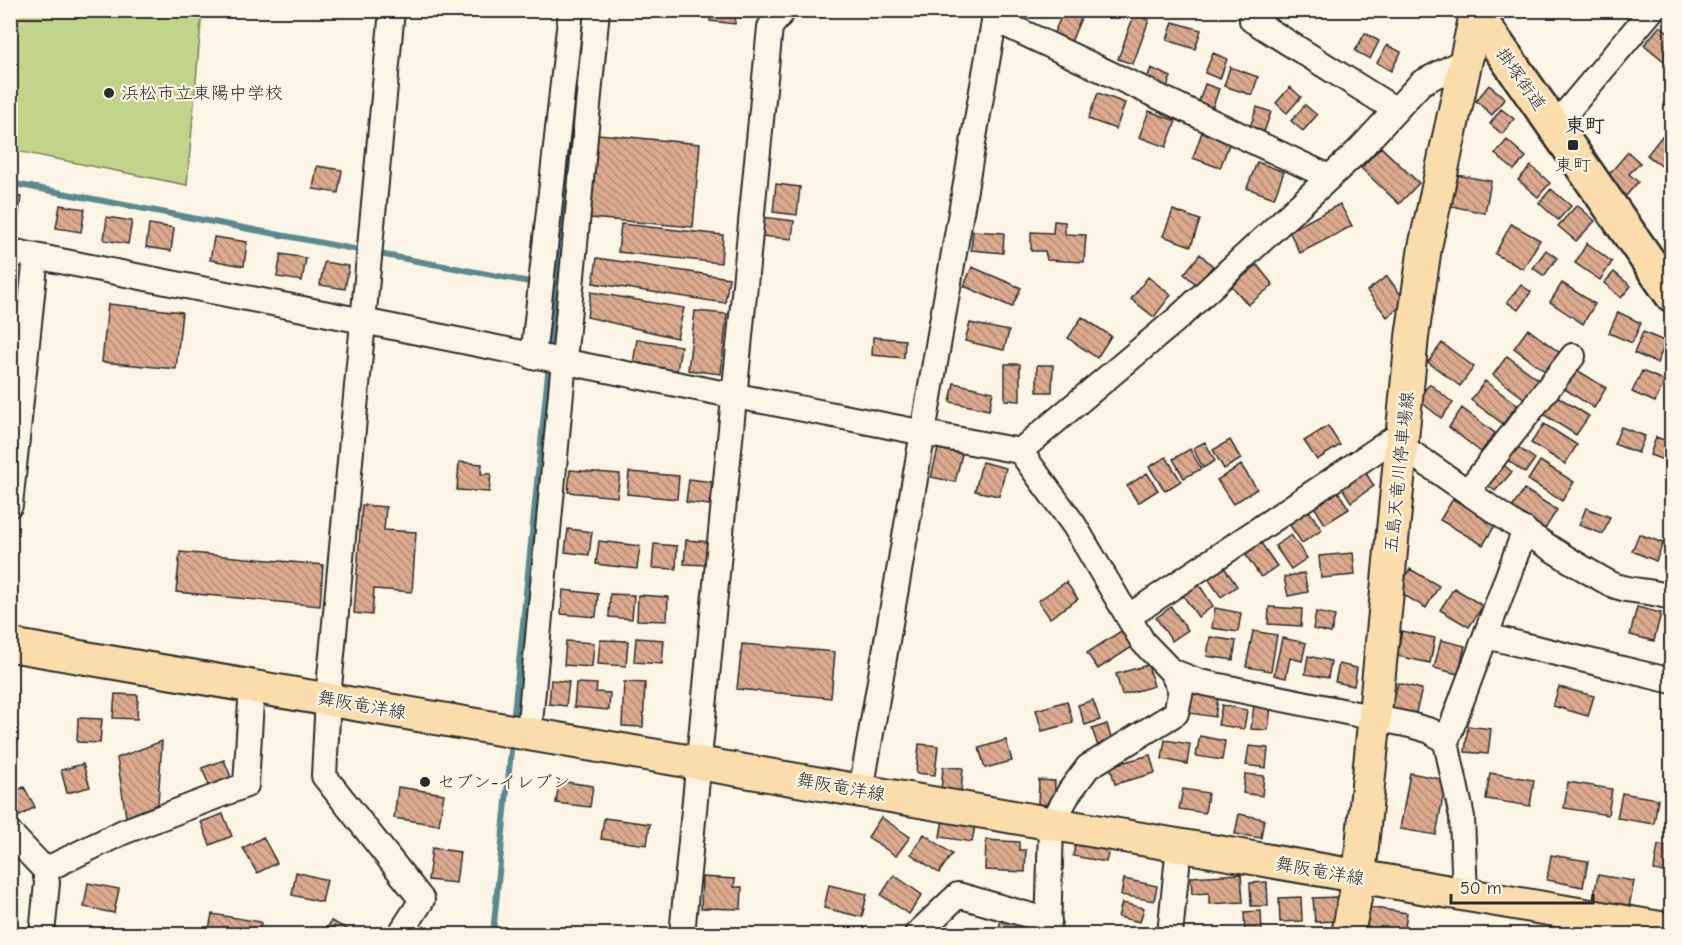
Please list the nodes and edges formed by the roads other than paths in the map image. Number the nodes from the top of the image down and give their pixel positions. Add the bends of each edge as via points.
1 (392, 10) edge
2 (571, 10) edge
3 (597, 10) edge
4 (784, 10) edge
5 (1652, 10) edge
6 (1475, 12) edge
7 (995, 15) edge
8 (1252, 20) dead end
9 (1464, 61) junction
10 (1396, 110) junction
11 (1554, 127) junction
12 (1329, 177) junction
13 (10, 251) edge
14 (36, 256) junction
15 (1667, 277) edge
16 (365, 320) junction
17 (1573, 356) dead end
18 (533, 357) junction
19 (565, 363) junction
20 (734, 395) junction
21 (923, 434) junction
22 (1402, 439) junction
23 (1020, 451) junction
24 (1468, 490) junction
25 (10, 505) edge
26 (1525, 530) junction
27 (1671, 598) edge
28 (1128, 617) junction
29 (1486, 636) junction
30 (10, 645) edge
31 (1171, 671) junction
32 (1671, 681) edge
33 (252, 686) junction
34 (328, 698) junction
35 (1374, 718) junction
36 (531, 734) junction
37 (1446, 742) junction
38 (700, 762) junction
39 (861, 791) junction
40 (1051, 825) junction
41 (10, 834) edge
42 (1179, 846) junction
43 (45, 870) junction
44 (1359, 877) junction
45 (1465, 895) junction
46 (1048, 928) edge
47 (1671, 930) edge
48 (42, 934) edge
49 (400, 934) edge
50 (682, 934) edge
51 (917, 934) edge
52 (1170, 934) edge
53 (1348, 934) edge

1 - 16 street
2 - 18 street
3 - 19 street
4 - 20 street via 770,27
5 - 11 street
6 - 9 main road, 五島天竜川停車場線
6 - 11 highway, 掛塚街道
7 - 12 street
7 - 21 street
8 - 10 street
9 - 10 street via 1421,83
9 - 22 main road, 五島天竜川停車場線 via 1425,248
10 - 12 street
11 - 15 highway, 掛塚街道
12 - 23 street via 1177,319
13 - 14 street
14 - 16 street
14 - 25 street
16 - 18 street
16 - 34 street
17 - 24 street
18 - 19 street
19 - 20 street
19 - 36 street
20 - 21 street
20 - 38 street
21 - 23 street
21 - 39 street
22 - 24 street
22 - 28 street
22 - 35 main road, 五島天竜川停車場線
23 - 28 street via 1074,525
24 - 26 street
26 - 27 street via 1612,585 1658,592
26 - 29 street
28 - 31 street via 1143,642
29 - 32 street
29 - 37 street
30 - 33 main road, 舞阪竜洋線
31 - 35 street via 1200,682
31 - 40 street via 1181,690 1176,713 1088,767
33 - 34 main road, 舞阪竜洋線
33 - 43 street via 246,785 123,831
34 - 36 main road, 舞阪竜洋線
34 - 49 street via 324,776 422,900
35 - 37 street via 1431,731
35 - 44 main road, 五島天竜川停車場線
36 - 38 main road, 舞阪竜洋線
37 - 45 street via 1462,817
38 - 39 main road, 舞阪竜洋線
38 - 50 street
39 - 40 main road, 舞阪竜洋線
40 - 42 main road, 舞阪竜洋線
40 - 46 street
41 - 43 street
42 - 44 main road, 舞阪竜洋線
42 - 52 street
43 - 48 street
44 - 45 main road, 舞阪竜洋線
44 - 53 main road, 五島天竜川停車場線
45 - 47 main road, 舞阪竜洋線
46 - 51 street via 958,895

